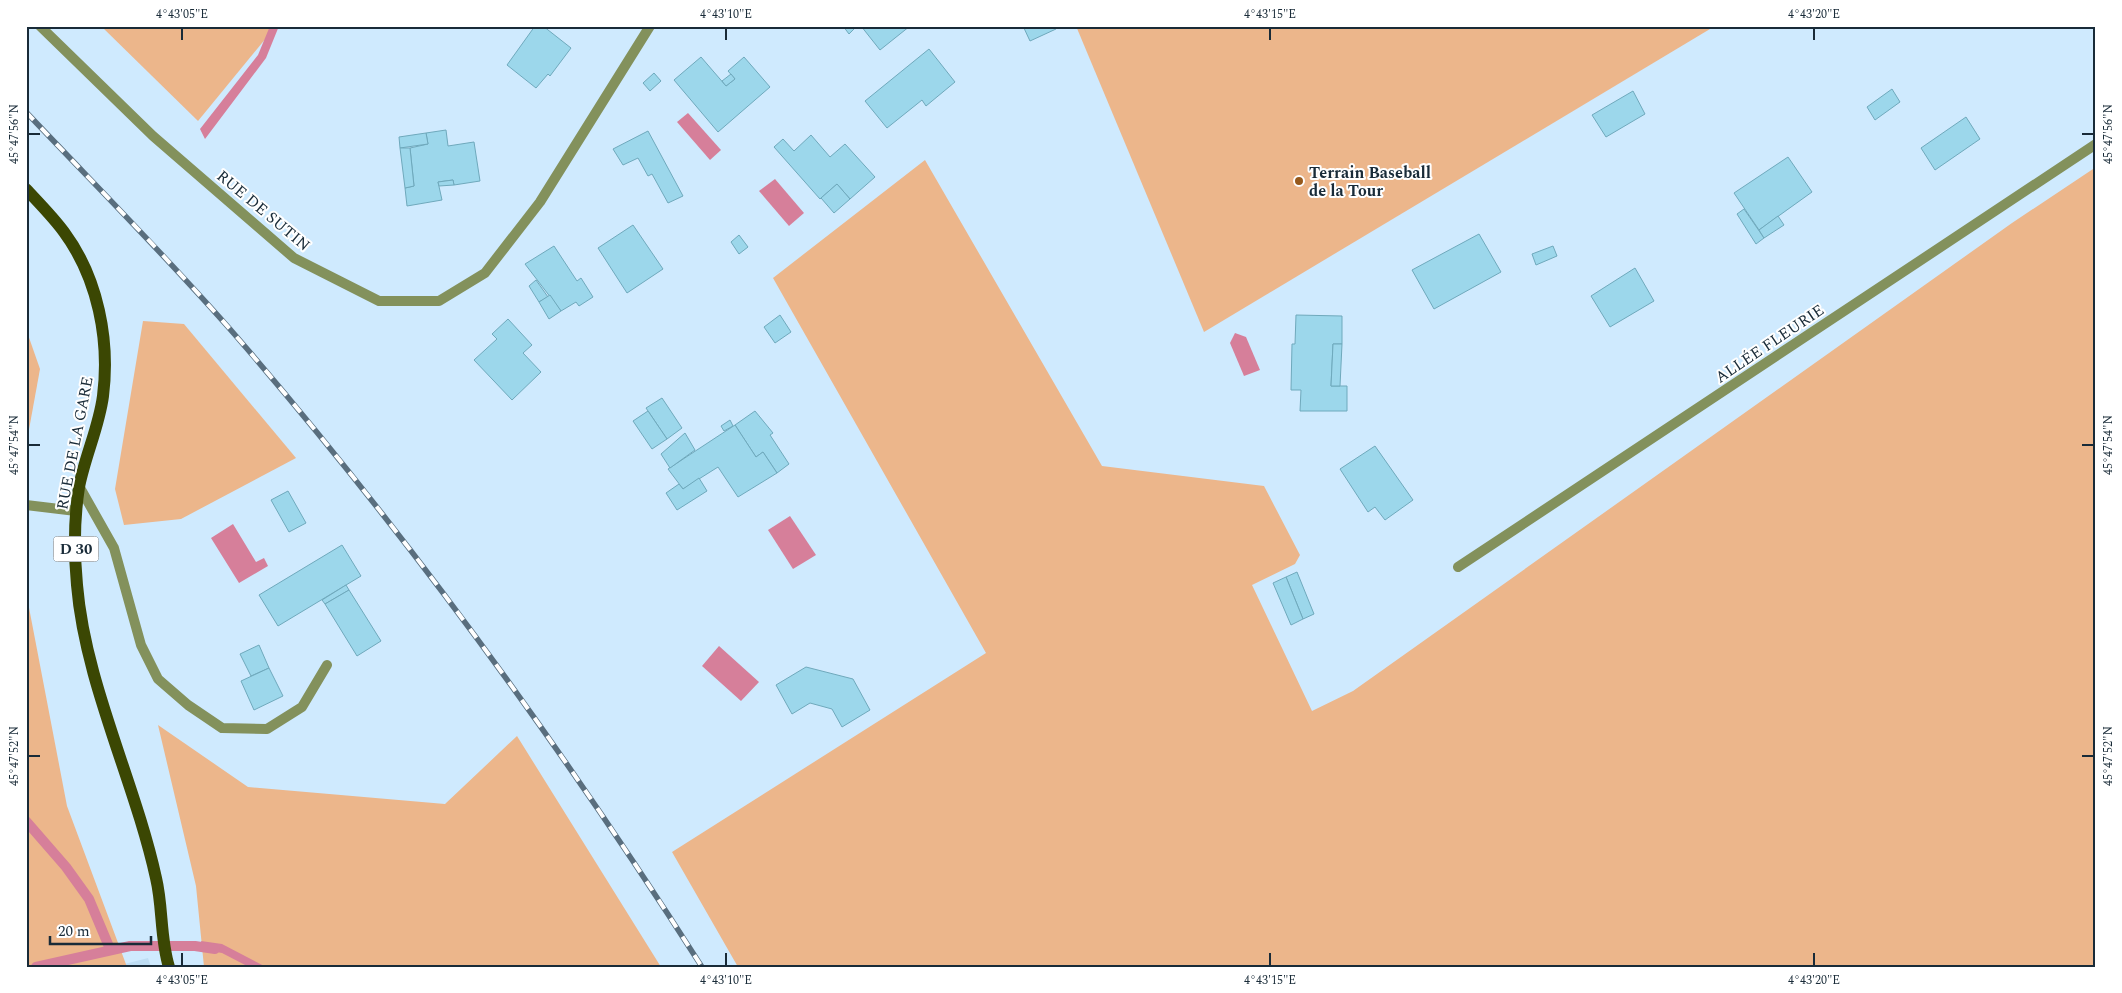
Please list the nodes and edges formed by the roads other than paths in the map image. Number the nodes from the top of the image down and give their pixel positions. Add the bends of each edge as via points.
1 (40, 26) edge
2 (650, 26) edge
3 (2096, 144) edge
4 (26, 189) edge
5 (80, 486) junction
6 (26, 505) edge
7 (76, 511) junction
8 (1458, 567) dead end
9 (328, 666) dead end
10 (168, 966) edge

1 - 2 street, RUE DE SUTIN via 153,136 294,258 379,301 439,301 485,273 540,202
3 - 8 street, ALLÉE FLEURIE
4 - 5 main road, RUE DE LA GARE / D 30 via 64,232 79,256 99,314 104,344 102,398
5 - 7 main road, RUE DE LA GARE / D 30
5 - 9 street via 114,548 141,645 158,679 188,705 222,728 267,729 302,707
6 - 7 street
7 - 10 main road, RUE DE LA GARE / D 30 via 77,586 84,636 157,878

